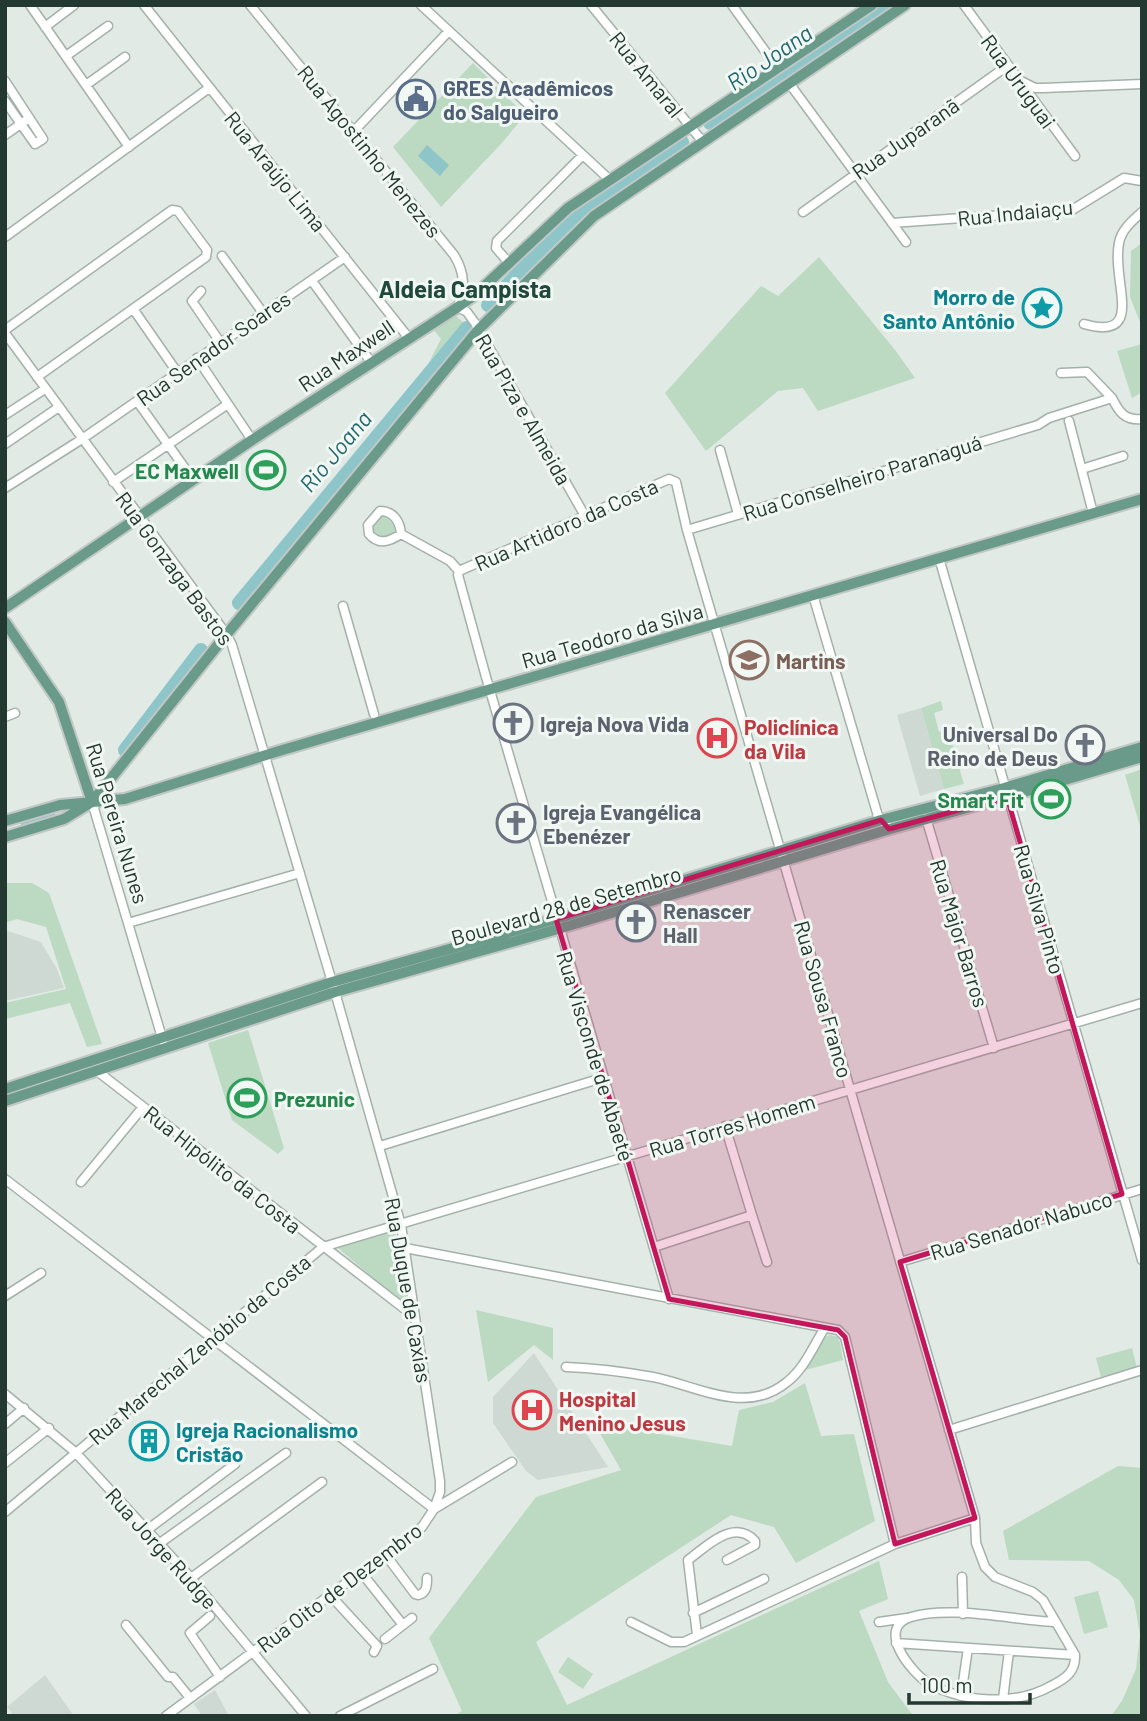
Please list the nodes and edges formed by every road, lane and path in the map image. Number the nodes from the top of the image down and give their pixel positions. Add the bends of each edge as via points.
1 (30, 5) edge
2 (74, 5) edge
3 (144, 5) edge
4 (250, 5) edge
5 (421, 5) edge
6 (591, 5) edge
7 (732, 5) edge
8 (872, 5) edge
9 (905, 5) edge
10 (964, 5) edge
11 (108, 26) dead end
12 (45, 27) junction
13 (448, 32) junction
14 (66, 56) junction
15 (125, 57) dead end
16 (1007, 66) junction
17 (778, 69) junction
18 (1015, 77) junction
19 (5, 81) edge
20 (789, 83) junction
21 (1142, 84) edge
22 (86, 85) junction
23 (209, 88) junction
24 (5, 101) edge
25 (30, 117) junction
26 (21, 123) junction
27 (690, 127) junction
28 (354, 131) junction
29 (5, 135) edge
30 (703, 142) junction
31 (129, 147) junction
32 (583, 155) junction
33 (1075, 156) dead end
34 (855, 173) junction
35 (610, 180) junction
36 (1142, 181) edge
37 (803, 212) dead end
38 (1142, 212) edge
39 (892, 223) junction
40 (5, 237) edge
41 (906, 242) dead end
42 (222, 256) dead end
43 (345, 257) junction
44 (509, 263) junction
45 (312, 281) junction
46 (201, 291) dead end
47 (458, 307) junction
48 (136, 313) dead end
49 (263, 313) junction
50 (1084, 324) dead end
51 (479, 329) junction
52 (5, 331) edge
53 (408, 337) junction
54 (220, 342) junction
55 (197, 358) junction
56 (371, 362) junction
57 (177, 372) junction
58 (1061, 373) dead end
59 (37, 377) junction
60 (45, 388) junction
61 (1112, 398) junction
62 (137, 401) junction
63 (228, 404) junction
64 (59, 407) junction
65 (5, 415) edge
66 (1142, 419) edge
67 (1069, 421) dead end
68 (82, 439) junction
69 (252, 440) junction
70 (5, 444) edge
71 (168, 445) junction
72 (720, 450) dead end
73 (1123, 456) dead end
74 (1082, 469) junction
75 (674, 479) joint
76 (194, 481) junction
77 (113, 482) junction
78 (5, 488) edge
79 (1142, 499) edge
80 (1093, 513) junction
81 (738, 514) junction
82 (585, 516) junction
83 (140, 518) junction
84 (687, 530) junction
85 (401, 534) junction
86 (939, 558) junction
87 (459, 571) junction
88 (813, 595) junction
89 (343, 606) dead end
90 (5, 608) edge
91 (5, 622) edge
92 (716, 625) junction
93 (227, 635) junction
94 (490, 690) junction
95 (15, 713) dead end
96 (374, 714) dead end
97 (5, 717) edge
98 (1142, 747) edge
99 (266, 755) junction
100 (1142, 757) edge
101 (1006, 793) junction
102 (92, 802) junction
103 (926, 818) junction
104 (881, 820) junction
105 (5, 821) edge
106 (890, 828) junction
107 (5, 837) edge
108 (782, 855) junction
109 (300, 873) junction
110 (128, 923) junction
111 (557, 924) junction
112 (334, 987) junction
113 (1142, 1003) edge
114 (1073, 1023) junction
115 (162, 1037) junction
116 (994, 1048) junction
117 (166, 1049) junction
118 (97, 1071) junction
119 (602, 1078) junction
120 (5, 1089) edge
121 (850, 1090) junction
122 (5, 1101) edge
123 (143, 1107) junction
124 (725, 1126) junction
125 (380, 1146) junction
126 (626, 1157) junction
127 (5, 1179) edge
128 (81, 1182) dead end
129 (1142, 1189) edge
130 (1122, 1194) junction
131 (752, 1215) junction
132 (401, 1225) junction
133 (323, 1247) junction
134 (654, 1247) junction
135 (405, 1248) junction
136 (1142, 1260) edge
137 (767, 1262) dead end
138 (900, 1262) junction
139 (41, 1273) dead end
140 (5, 1296) edge
141 (669, 1299) junction
142 (415, 1317) junction
143 (824, 1329) junction
144 (214, 1340) junction
145 (566, 1367) dead end
146 (1142, 1370) edge
147 (6, 1394) edge
148 (24, 1408) junction
149 (5, 1424) edge
150 (49, 1428) junction
151 (949, 1430) junction
152 (75, 1452) junction
153 (286, 1453) dead end
154 (512, 1462) dead end
155 (5, 1463) edge
156 (235, 1464) dead end
157 (321, 1482) dead end
158 (434, 1509) junction
159 (5, 1512) edge
160 (975, 1518) junction
161 (147, 1530) junction
162 (160, 1543) junction
163 (895, 1544) junction
164 (385, 1554) junction
165 (727, 1560) dead end
166 (361, 1572) junction
167 (962, 1577) dead end
168 (191, 1578) junction
169 (427, 1578) dead end
170 (764, 1579) dead end
171 (330, 1595) junction
172 (693, 1613) junction
173 (963, 1614) junction
174 (210, 1616) dead end
175 (412, 1618) dead end
176 (907, 1618) junction
177 (631, 1622) dead end
178 (879, 1622) dead end
179 (1054, 1622) junction
180 (126, 1625) dead end
181 (403, 1625) junction
182 (697, 1636) junction
183 (385, 1639) dead end
184 (896, 1643) junction
185 (968, 1648) junction
186 (254, 1651) junction
187 (1009, 1651) junction
188 (374, 1652) dead end
189 (1074, 1655) junction
190 (433, 1669) dead end
191 (220, 1677) junction
192 (961, 1696) junction
193 (190, 1698) junction
194 (1003, 1699) junction
195 (166, 1716) edge
196 (306, 1716) edge
197 (340, 1716) edge

1 - 12 street
2 - 12 street
3 - 23 street, Rua Araújo Lima
4 - 28 street, Rua Agostinho Menezes
5 - 13 street
6 - 27 street, Rua Amaral
7 - 17 street
8 - 17 main road, Rua Maxwell
9 - 20 main road
10 - 16 street, Rua Uruguai
11 - 14 street
12 - 14 street
13 - 28 street
13 - 32 street
14 - 22 street
15 - 22 street
16 - 18 street, Rua Uruguai
16 - 34 street, Rua Juparanã
17 - 27 main road, Rua Maxwell
18 - 21 street via 1035,88
18 - 33 street, Rua Uruguai
19 - 25 street
20 - 30 main road
20 - 34 street
22 - 31 street
23 - 31 street
23 - 43 street, Rua Araújo Lima
24 - 26 street
25 - 26 street
25 - 26 street via 43,139 35,144
26 - 29 street
27 - 30 street, Rua Amaral
27 - 35 main road, Rua Maxwell
28 - 47 street, Rua Agostinho Menezes via 460,264 464,281
30 - 51 main road via 594,216
31 - 40 street
32 - 35 street
32 - 44 street via 497,241 496,248
34 - 37 street, Rua Juparanã
34 - 39 street
35 - 44 main road, Rua Maxwell via 568,208
36 - 39 street, Rua Indaiaçu via 1124,178 1072,210
38 - 50 street via 1119,240 1124,322 1111,329
39 - 41 street
42 - 49 street
43 - 45 street, Rua Senador Soares
43 - 53 street, Rua Araújo Lima
44 - 47 main road, Rua Maxwell
45 - 49 street, Rua Senador Soares
45 - 56 street
46 - 54 street via 191,301
47 - 51 street, Rua Piza e Almeida
47 - 53 main road, Rua Maxwell
48 - 57 street
49 - 54 street, Rua Senador Soares
51 - 82 street, Rua Piza e Almeida
51 - 93 main road
52 - 59 street, Rua Gonzaga Bastos
52 - 59 street via 172,210 178,211 207,250 206,257
53 - 56 main road, Rua Maxwell
54 - 55 street, Rua Senador Soares
55 - 57 street, Rua Senador Soares
55 - 63 street
56 - 69 main road, Rua Maxwell
57 - 62 street, Rua Senador Soares
58 - 61 street via 1087,372
59 - 60 street, Rua Gonzaga Bastos
60 - 64 street, Rua Gonzaga Bastos
60 - 65 street
61 - 66 street via 1123,415
61 - 81 street, Rua Conselheiro Paranaguá via 1038,425
62 - 68 street, Rua Senador Soares
62 - 71 street
63 - 69 street
63 - 71 street
64 - 68 street, Rua Gonzaga Bastos
64 - 70 street
67 - 74 street
68 - 77 street, Rua Gonzaga Bastos
68 - 78 street, Rua Senador Soares
69 - 76 main road, Rua Maxwell
71 - 76 street
71 - 77 street
72 - 81 street
73 - 74 street
74 - 80 street
75 - 82 street, Rua Artidoro da Costa
75 - 84 street, Rua Sousa Franco
76 - 83 main road, Rua Maxwell
77 - 83 street, Rua Gonzaga Bastos
79 - 80 main road, Rua Teodoro da Silva
80 - 86 main road, Rua Teodoro da Silva
81 - 84 street, Rua Conselheiro Paranaguá
82 - 87 street, Rua Artidoro da Costa
83 - 90 main road, Rua Maxwell
83 - 93 street, Rua Gonzaga Bastos
84 - 92 street, Rua Sousa Franco
85 - 85 street via 398,522 388,512 380,512 368,525 369,534 377,541
85 - 87 street via 450,561
86 - 88 main road, Rua Teodoro da Silva
86 - 101 street, Rua Silva Pinto
87 - 94 street, Rua Visconde de Abaeté
88 - 92 main road, Rua Teodoro da Silva
88 - 104 street
89 - 96 street
91 - 102 main road, Rua Pereira Nunes via 59,702
92 - 94 main road, Rua Teodoro da Silva
92 - 108 street, Rua Sousa Franco
93 - 99 street, Rua Gonzaga Bastos
93 - 102 main road
94 - 99 main road, Rua Teodoro da Silva
94 - 111 street, Rua Visconde de Abaeté
95 - 97 street
98 - 101 main road, Boulevard 28 de Setembro
99 - 102 main road, Rua Teodoro da Silva via 125,799
99 - 109 street, Rua Gonzaga Bastos
100 - 101 main road, Boulevard 28 de Setembro
101 - 103 main road, Boulevard 28 de Setembro
101 - 104 main road, Boulevard 28 de Setembro
101 - 114 street, Rua Silva Pinto
102 - 105 main road, Rua Teodoro da Silva via 60,805
102 - 107 main road via 64,819
102 - 110 street, Rua Pereira Nunes
103 - 106 main road, Boulevard 28 de Setembro
103 - 116 street, Rua Major Barros
104 - 106 street
104 - 108 main road, Boulevard 28 de Setembro
106 - 108 main road, Boulevard 28 de Setembro
108 - 111 main road, Boulevard 28 de Setembro
108 - 121 street, Rua Sousa Franco
109 - 110 street
109 - 112 street, Rua Gonzaga Bastos
110 - 115 street, Rua Pereira Nunes
111 - 112 main road, Boulevard 28 de Setembro
111 - 119 street, Rua Visconde de Abaeté
112 - 115 main road, Boulevard 28 de Setembro
112 - 117 main road, Boulevard 28 de Setembro
112 - 125 street, Rua Duque de Caxias
113 - 114 street, Rua Torres Homem
114 - 116 street, Rua Torres Homem
114 - 130 street, Rua Silva Pinto
115 - 117 street, Rua Pereira Nunes
115 - 120 main road, Boulevard 28 de Setembro
116 - 121 street, Rua Torres Homem
117 - 118 main road, Boulevard 28 de Setembro
118 - 122 main road, Boulevard 28 de Setembro
118 - 123 street, Rua Hipólito da Costa
119 - 125 street
119 - 126 street, Rua Visconde de Abaeté
121 - 124 street, Rua Torres Homem
121 - 138 street, Rua Sousa Franco
123 - 128 street
123 - 133 street, Rua Hipólito da Costa
124 - 126 street, Rua Torres Homem
124 - 131 street
125 - 132 street, Rua Duque de Caxias
126 - 132 street, Rua Torres Homem
126 - 134 street, Rua Visconde de Abaeté
127 - 144 street
129 - 130 street, Rua Senador Nabuco
130 - 136 street, Rua Silva Pinto
130 - 138 street, Rua Senador Nabuco
131 - 134 street
131 - 137 street
132 - 133 street, Rua Torres Homem
132 - 135 street, Rua Duque de Caxias
133 - 142 street, Rua Hipólito da Costa
133 - 144 street, Rua Marechal Zenóbio da Costa
134 - 141 street, Rua Visconde de Abaeté
135 - 141 street
135 - 142 street, Rua Duque de Caxias
138 - 151 street, Rua Sousa Franco
139 - 140 street
141 - 143 street
142 - 158 street, Rua Duque de Caxias via 440,1481
143 - 145 street via 798,1372 785,1384 749,1398 734,1399 654,1377
143 - 163 street via 838,1330 845,1337
144 - 152 street, Rua Marechal Zenóbio da Costa
144 - 158 street
146 - 151 street
147 - 148 street, Rua Jorge Rudge
148 - 149 street
148 - 150 street, Rua Jorge Rudge
150 - 152 street, Rua Jorge Rudge
150 - 155 street
151 - 160 street, Rua Sousa Franco
152 - 159 street, Rua Marechal Zenóbio da Costa
152 - 161 street, Rua Jorge Rudge
153 - 162 street
154 - 158 street, Rua Oito de Dezembro
156 - 161 street
157 - 168 street
158 - 164 street, Rua Oito de Dezembro via 422,1527
160 - 163 street
160 - 179 street, Rua Sousa Franco via 976,1543 985,1567 995,1577 1034,1592
161 - 162 street, Rua Jorge Rudge
162 - 168 street, Rua Jorge Rudge
163 - 182 street
164 - 166 street, Rua Oito de Dezembro
164 - 169 street via 415,1594 424,1592
165 - 172 street via 755,1545 752,1538 742,1531 729,1534 688,1560
166 - 171 street, Rua Oito de Dezembro
166 - 181 street
167 - 173 street
168 - 186 street, Rua Jorge Rudge
170 - 172 street
171 - 186 street, Rua Oito de Dezembro
171 - 188 street via 377,1646
172 - 182 street
173 - 176 street
173 - 179 street
174 - 191 street via 190,1633
175 - 181 street
176 - 178 street
176 - 184 street via 898,1627
177 - 182 street via 671,1642
179 - 189 street
180 - 193 street
181 - 183 street
184 - 185 street
184 - 192 street via 915,1673
185 - 187 street
185 - 192 street
186 - 191 street, Rua Oito de Dezembro
186 - 196 street, Rua Jorge Rudge
187 - 189 street
187 - 194 street
189 - 194 street via 1072,1672 1055,1684 1038,1694
190 - 197 street
191 - 193 street, Rua Oito de Dezembro
192 - 194 street
193 - 195 street, Rua Oito de Dezembro

